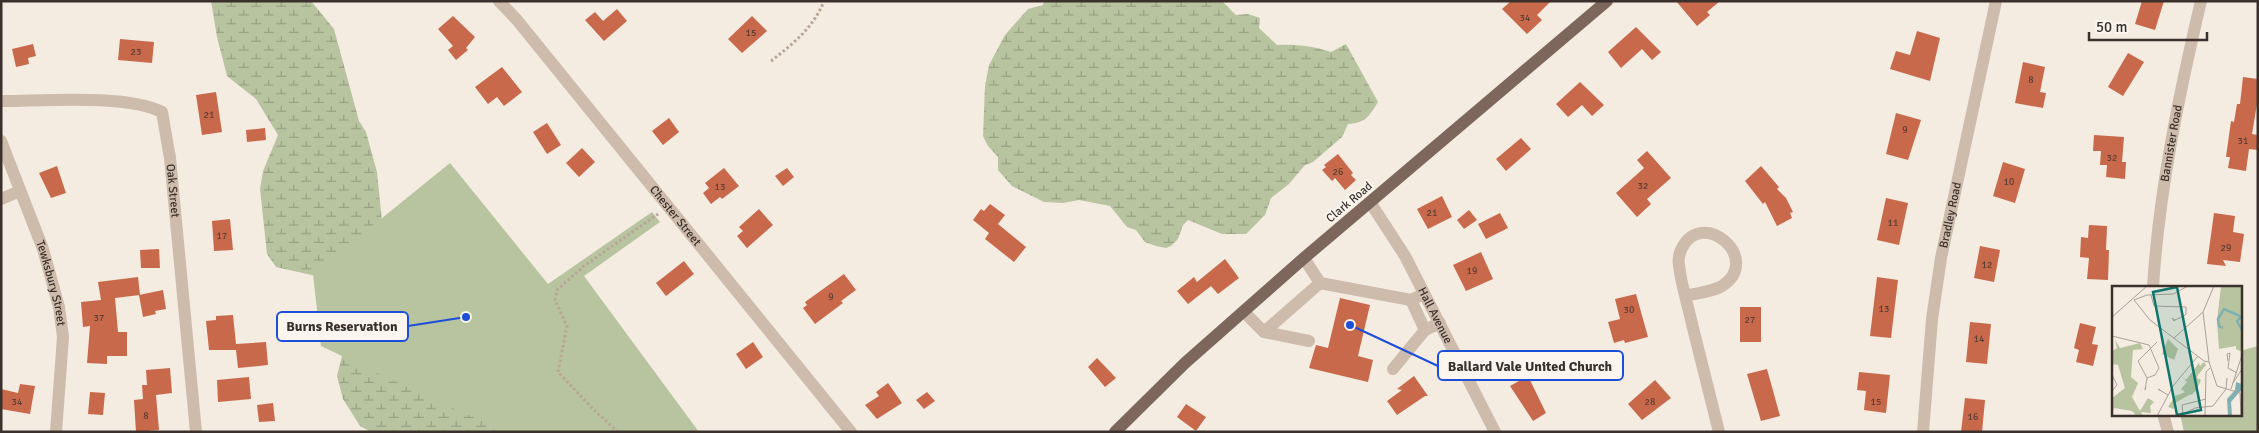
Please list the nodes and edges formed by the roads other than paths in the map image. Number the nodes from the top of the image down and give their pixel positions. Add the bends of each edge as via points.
1 (499, 1) edge
2 (1607, 1) edge
3 (1996, 1) edge
4 (2201, 1) edge
5 (1, 101) edge
6 (1, 141) edge
7 (20, 191) junction
8 (1, 199) edge
9 (1370, 202) junction
10 (1304, 258) junction
11 (1320, 283) junction
12 (2153, 286) edge
13 (1424, 294) junction
14 (1685, 296) junction
15 (1411, 300) junction
16 (1244, 312) junction
17 (1440, 323) junction
18 (1425, 330) junction
19 (1264, 332) junction
20 (1309, 341) dead end
21 (1393, 369) dead end
22 (2164, 416) edge
23 (1716, 430) edge
24 (56, 432) edge
25 (196, 432) edge
26 (851, 432) edge
27 (1115, 432) edge
28 (1495, 432) edge
29 (1923, 432) edge
30 (2168, 432) edge

1 - 26 street, Chester Street
2 - 9 main road, Clark Road
3 - 29 street, Bradley Road via 1941,258 1932,319
4 - 12 street, Bannister Road via 2180,88 2158,219
5 - 25 street, Oak Street via 123,101 162,112 170,158
6 - 7 street, Tewksbury Street
7 - 8 street
7 - 24 street, Tewksbury Street via 43,249 59,307 63,336
9 - 10 main road, Clark Road
9 - 13 street, Hall Avenue
10 - 11 street
10 - 16 main road, Clark Road
11 - 15 street
11 - 19 street
13 - 15 street
13 - 17 street, Hall Avenue
14 - 14 street via 1678,263 1684,245 1699,234 1712,234 1724,239 1735,254 1731,278 1717,289
14 - 23 street
15 - 18 street
16 - 19 street
16 - 27 main road, Clark Road
17 - 18 street
17 - 28 street, Hall Avenue
18 - 21 street
19 - 20 street
22 - 30 street

